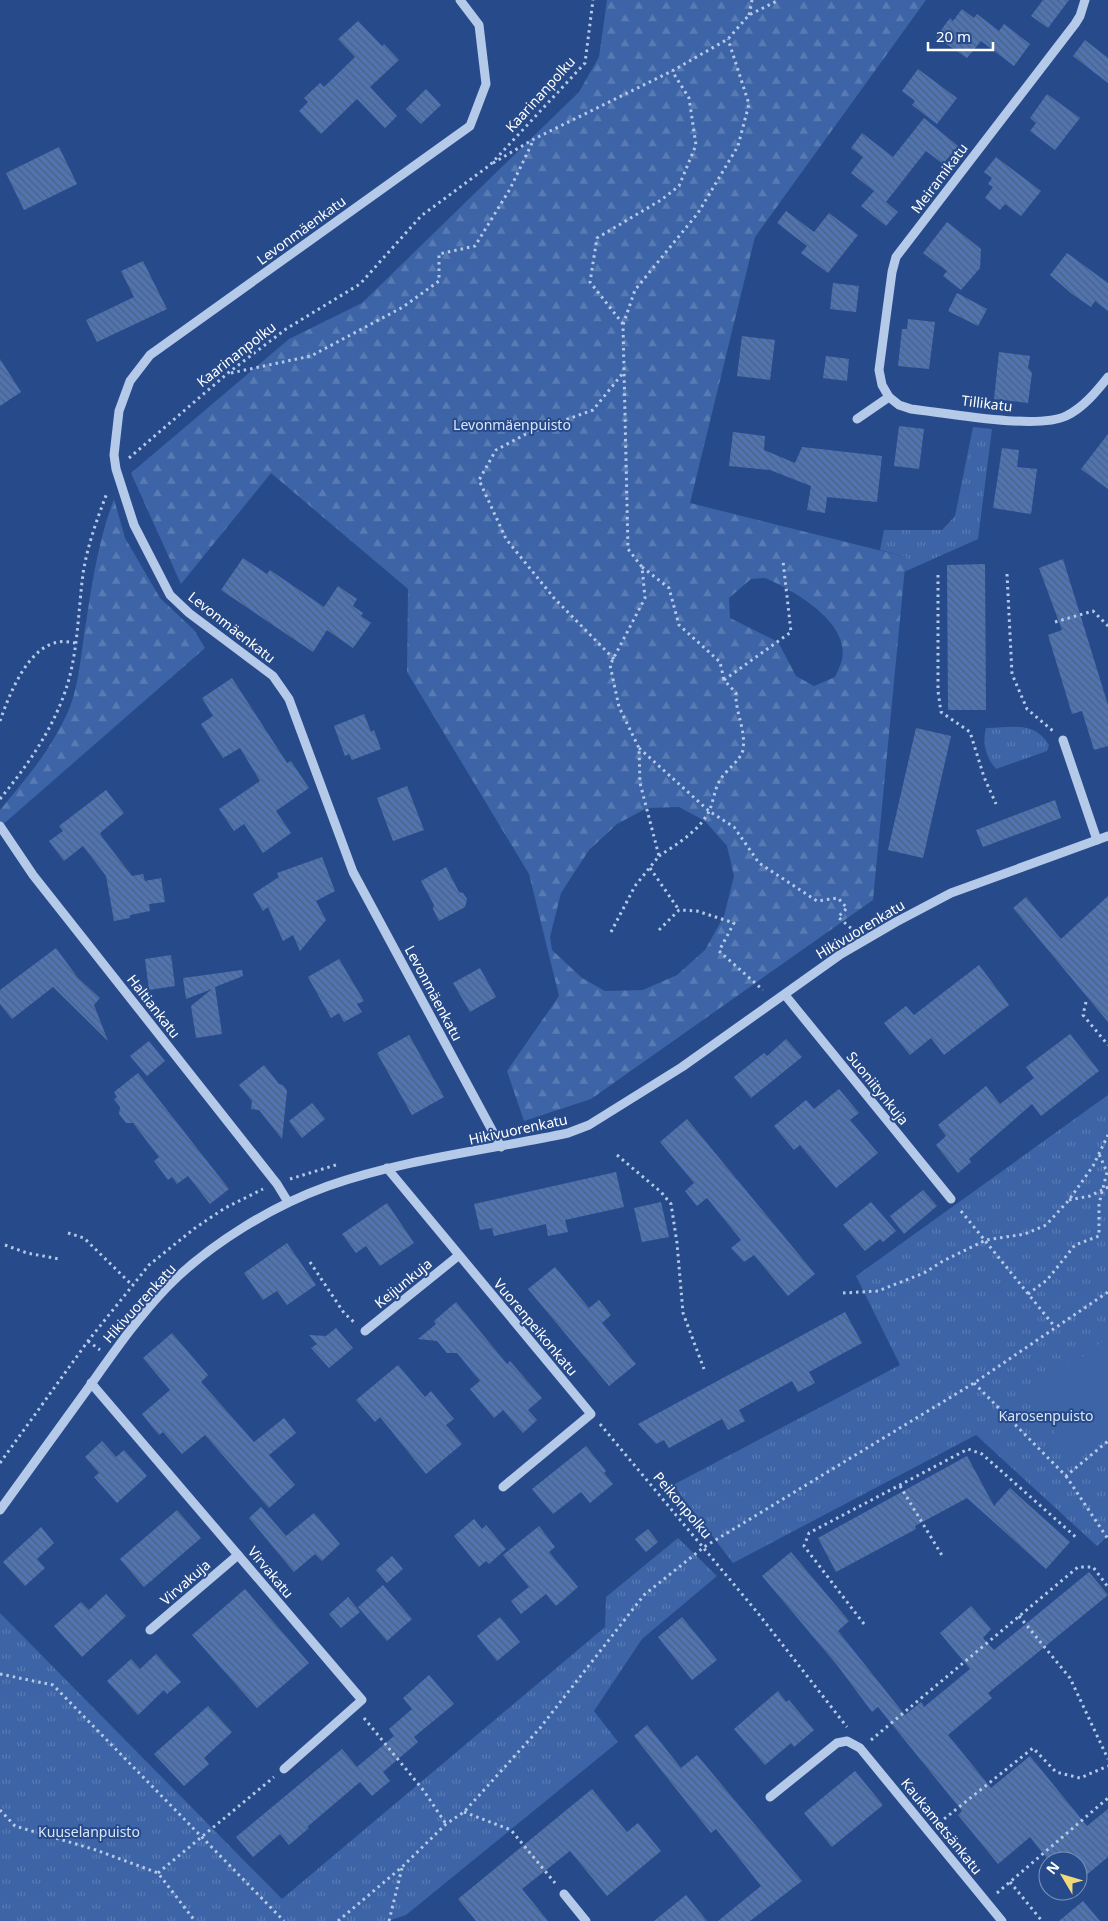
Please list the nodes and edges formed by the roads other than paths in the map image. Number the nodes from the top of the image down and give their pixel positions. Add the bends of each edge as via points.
1 (460, 0) edge
2 (1085, 0) edge
3 (1108, 376) edge
4 (889, 397) junction
5 (857, 419) dead end
6 (1063, 740) road end
7 (0, 826) edge
8 (1108, 836) edge
9 (1097, 840) junction
10 (784, 995) junction
11 (501, 1147) junction
12 (387, 1168) junction
13 (951, 1198) road end
14 (288, 1202) junction
15 (458, 1256) junction
16 (365, 1331) road end
17 (91, 1383) junction
18 (503, 1487) dead end
19 (0, 1510) edge
20 (238, 1555) junction
21 (150, 1630) dead end
22 (284, 1769) road end
23 (770, 1797) dead end
24 (564, 1894) road end
25 (586, 1921) edge
26 (1002, 1921) edge

1 - 11 street, Levonmäenkatu via 478,25 486,84 470,126 150,356 130,380 119,411 114,455 134,526 170,596 273,676 290,699 353,872
2 - 4 street, Meiramikatu via 1075,24 896,257 879,370
3 - 4 street, Tillikatu via 1081,406 1067,416 1053,420 1018,421 911,409
4 - 5 street
6 - 9 street
7 - 14 street, Haltiankatu via 33,875
8 - 9 street, Hikivuorenkatu
9 - 10 street, Hikivuorenkatu via 951,893 841,954
10 - 11 street, Hikivuorenkatu via 682,1067 590,1125
10 - 13 street, Suoniitynkuja
11 - 12 street, Hikivuorenkatu
12 - 14 street, Hikivuorenkatu
12 - 15 street, Vuorenpeikonkatu
14 - 17 street, Hikivuorenkatu via 231,1236 169,1286 123,1337
15 - 16 street, Keijunkuja
15 - 18 street, Vuorenpeikonkatu via 591,1414
17 - 19 street, Hikivuorenkatu
17 - 20 street, Virvakatu
20 - 21 street, Virvakuja
20 - 22 street, Virvakatu via 362,1700
23 - 26 street, Kaukametsänkatu via 837,1743 847,1741 860,1748
24 - 25 street

